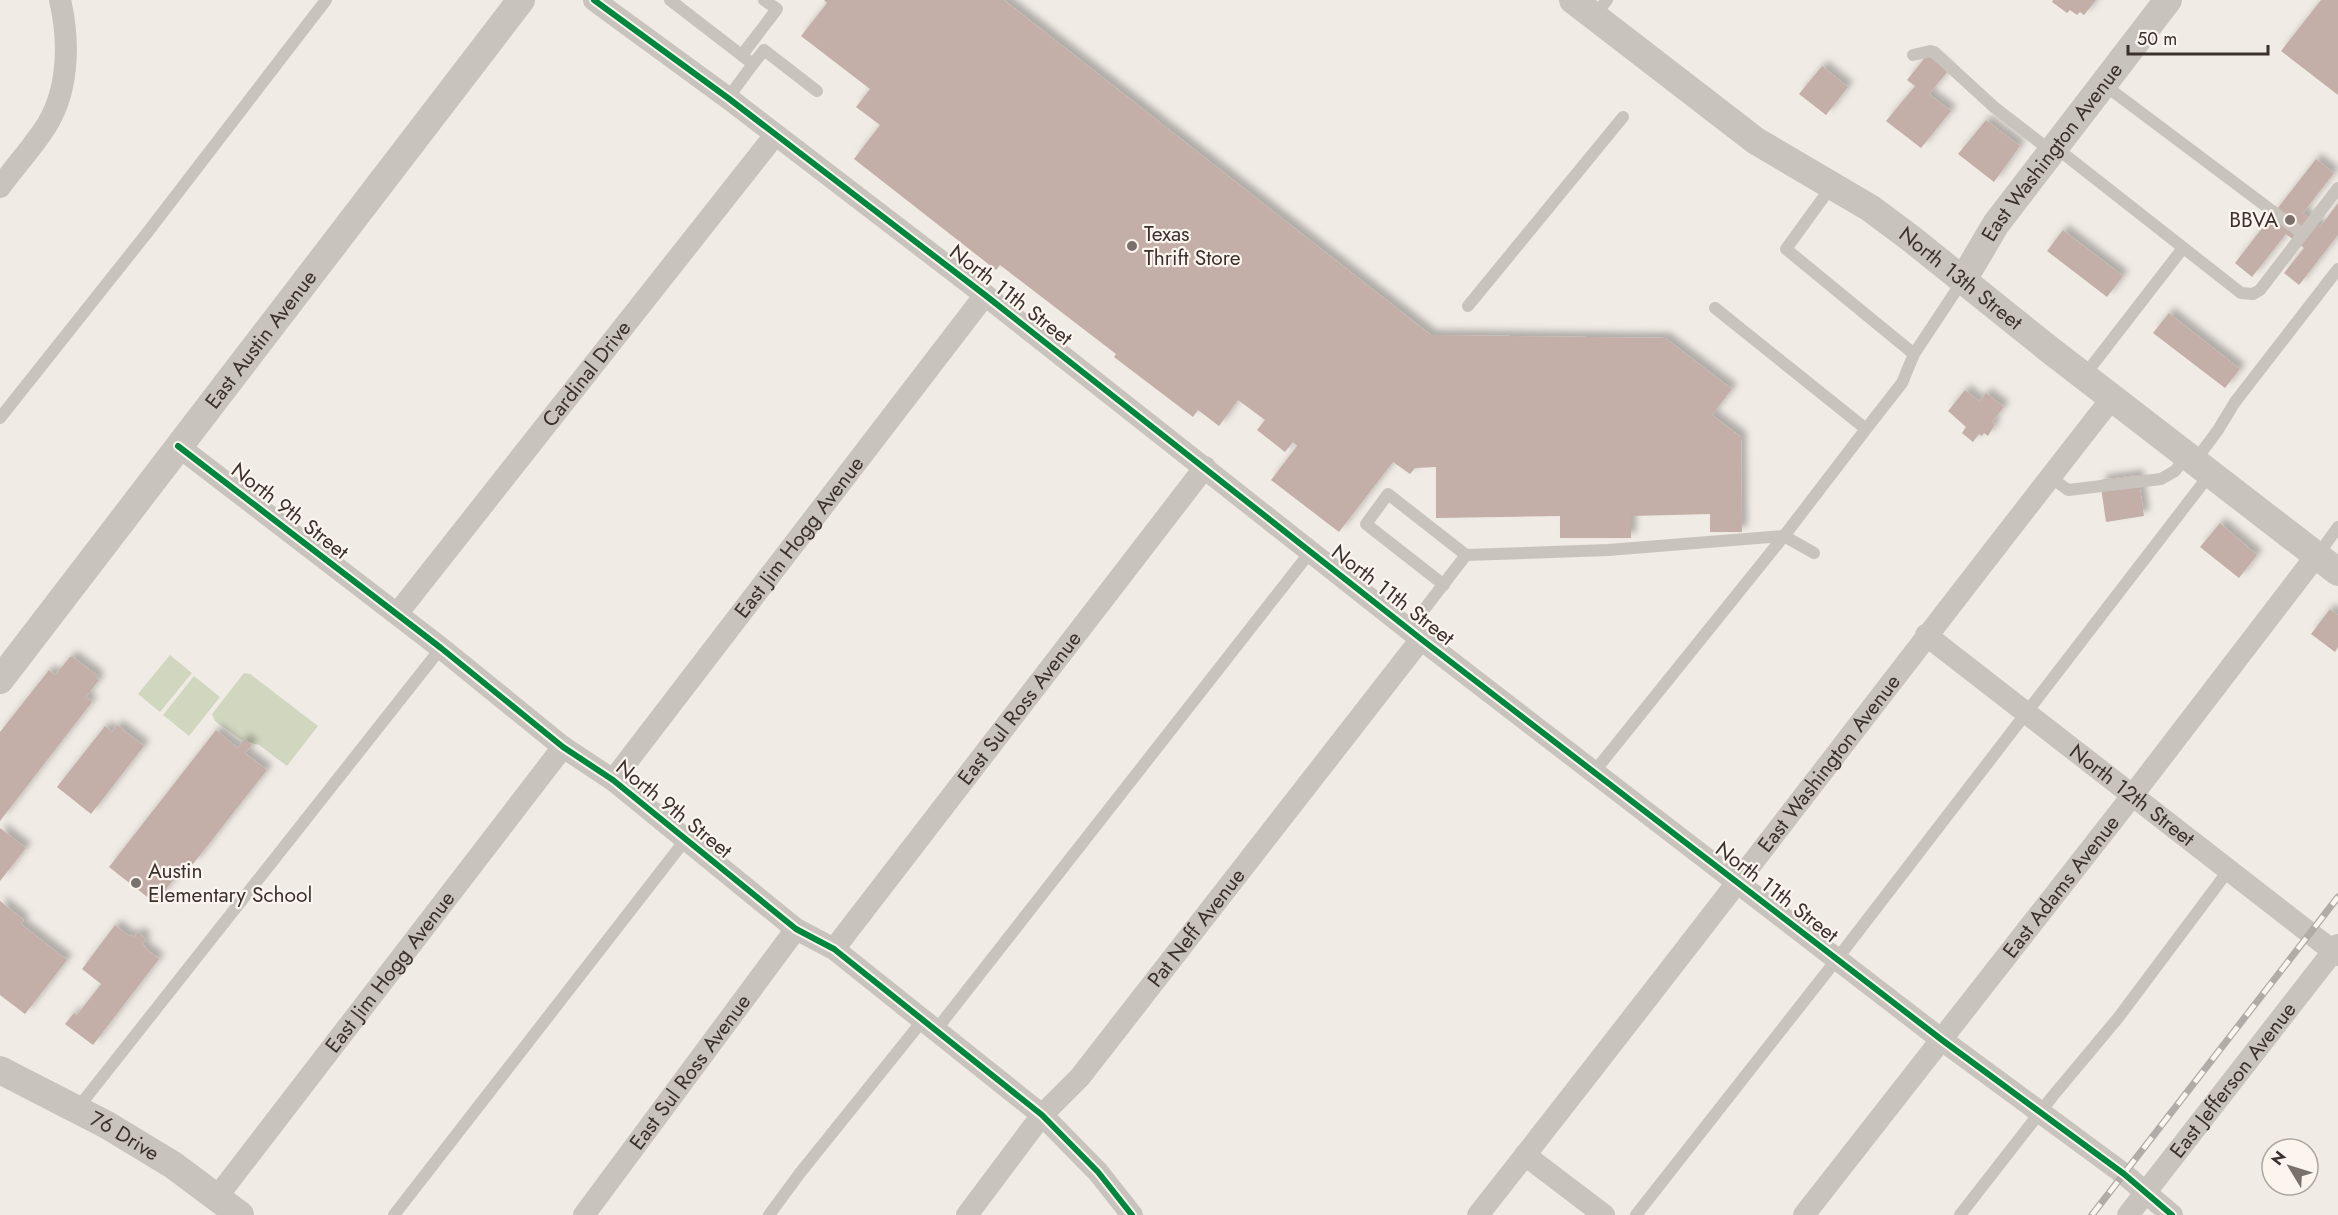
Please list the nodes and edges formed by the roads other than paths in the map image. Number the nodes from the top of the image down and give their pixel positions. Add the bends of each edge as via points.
1 (60, 0) edge
2 (326, 0) edge
3 (521, 0) edge
4 (594, 0) edge
5 (670, 0) edge
6 (764, 0) edge
7 (2168, 0) edge
8 (1591, 6) edge
9 (742, 55) junction
10 (1913, 55) dead end
11 (753, 64) junction
12 (2103, 84) junction
13 (817, 91) dead end
14 (728, 98) junction
15 (1623, 117) dead end
16 (775, 135) junction
17 (2053, 149) junction
18 (0, 187) edge
19 (1831, 187) junction
20 (2338, 188) edge
21 (2303, 234) junction
22 (2183, 248) junction
23 (2338, 269) edge
24 (1963, 280) junction
25 (985, 295) junction
26 (1468, 306) dead end
27 (1715, 308) dead end
28 (1914, 354) junction
29 (2084, 376) junction
30 (2112, 398) junction
31 (0, 418) edge
32 (1866, 429) junction
33 (178, 446) junction
34 (2198, 463) junction
35 (1205, 467) junction
36 (2050, 477) junction
37 (2338, 527) edge
38 (1784, 536) junction
39 (1311, 551) junction
40 (1814, 553) dead end
41 (1467, 555) junction
42 (2327, 564) edge
43 (1444, 585) junction
44 (397, 614) junction
45 (1415, 634) junction
46 (1926, 635) junction
47 (441, 648) junction
48 (0, 680) edge
49 (2026, 713) junction
50 (563, 747) junction
51 (1594, 772) junction
52 (613, 780) junction
53 (2132, 796) junction
54 (686, 839) junction
55 (2228, 871) junction
56 (1738, 884) junction
57 (796, 928) junction
58 (834, 949) junction
59 (2336, 951) edge
60 (1837, 959) junction
61 (929, 1025) junction
62 (1942, 1040) junction
63 (0, 1070) edge
64 (77, 1110) junction
65 (2040, 1112) junction
66 (1042, 1115) junction
67 (1525, 1155) junction
68 (2145, 1194) junction
69 (217, 1197) junction
70 (240, 1215) edge
71 (394, 1215) edge
72 (584, 1215) edge
73 (769, 1215) edge
74 (967, 1215) edge
75 (1132, 1215) edge
76 (1478, 1215) edge
77 (1604, 1215) edge
78 (1636, 1215) edge
79 (1804, 1215) edge
80 (1960, 1215) edge
81 (2128, 1215) edge
82 (2172, 1215) edge

1 - 18 street via 66,57 61,94 45,129
2 - 31 lane
3 - 33 street, East Austin Avenue
4 - 14 street, North 11th Street
5 - 9 lane
6 - 9 lane via 777,9
7 - 12 street, East Washington Avenue
8 - 19 street, North 13th Street via 1756,141
9 - 11 lane
10 - 17 lane via 1934,52 1994,107
11 - 13 lane via 764,50
11 - 14 lane
12 - 17 street, East Washington Avenue
12 - 21 lane
14 - 16 street, North 11th Street
15 - 26 lane
16 - 25 street, North 11th Street
16 - 44 street, Cardinal Drive
17 - 22 lane
17 - 24 street, East Washington Avenue via 1996,224
19 - 24 street, North 13th Street via 1870,208
19 - 28 lane via 1786,249
20 - 21 lane
21 - 22 lane via 2253,294 2241,293
22 - 29 lane
23 - 34 lane via 2235,402
24 - 28 lane
24 - 29 street, North 13th Street
25 - 35 street, North 11th Street
25 - 52 street, East Jim Hogg Avenue
27 - 32 lane
28 - 32 lane via 1902,383
29 - 30 street, North 13th Street
30 - 34 street, North 13th Street
30 - 36 street, East Washington Avenue
32 - 38 lane
33 - 44 street, North 9th Street
33 - 48 street, East Austin Avenue
34 - 36 lane via 2161,479 2068,490
34 - 42 street, North 13th Street
34 - 49 lane
35 - 39 street, North 11th Street
35 - 58 street, East Sul Ross Avenue
36 - 46 street, East Washington Avenue
37 - 42 lane
38 - 40 lane
38 - 41 lane via 1608,550
38 - 51 lane
39 - 45 street, North 11th Street
39 - 61 lane
41 - 43 lane
41 - 43 lane via 1389,495 1366,524
42 - 53 street, East Adams Avenue
43 - 45 lane
44 - 47 street, North 9th Street
45 - 51 street, North 11th Street
45 - 66 street, Pat Neff Avenue via 1080,1077
46 - 49 street, North 12th Street
46 - 56 street, East Washington Avenue
47 - 50 street, North 9th Street
47 - 64 lane
49 - 53 street, North 12th Street
49 - 60 lane
50 - 52 street, North 9th Street
50 - 69 street, East Jim Hogg Avenue
51 - 56 street, North 11th Street
52 - 54 street, North 9th Street
53 - 55 street, North 12th Street
53 - 62 street, East Adams Avenue
54 - 57 street, North 9th Street
54 - 71 lane
55 - 59 street, North 12th Street
55 - 65 lane via 2118,1018
56 - 60 street, North 11th Street
56 - 67 street, East Washington Avenue
57 - 58 street, North 9th Street
57 - 72 street, East Sul Ross Avenue
58 - 61 street, North 9th Street
59 - 68 street, East Jefferson Avenue
60 - 62 street, North 11th Street
60 - 78 lane
61 - 66 street, North 9th Street
61 - 73 lane
62 - 65 street, North 11th Street
62 - 79 street, East Adams Avenue
63 - 64 street, 76 Drive
64 - 69 street, 76 Drive via 173,1165
65 - 68 street, North 11th Street
65 - 80 lane
66 - 74 street, Pat Neff Avenue
66 - 75 street, North 9th Street via 1098,1172
67 - 76 street, East Washington Avenue
67 - 77 street
68 - 81 street, East Jefferson Avenue
68 - 82 street, North 11th Street
69 - 70 street, 76 Drive

